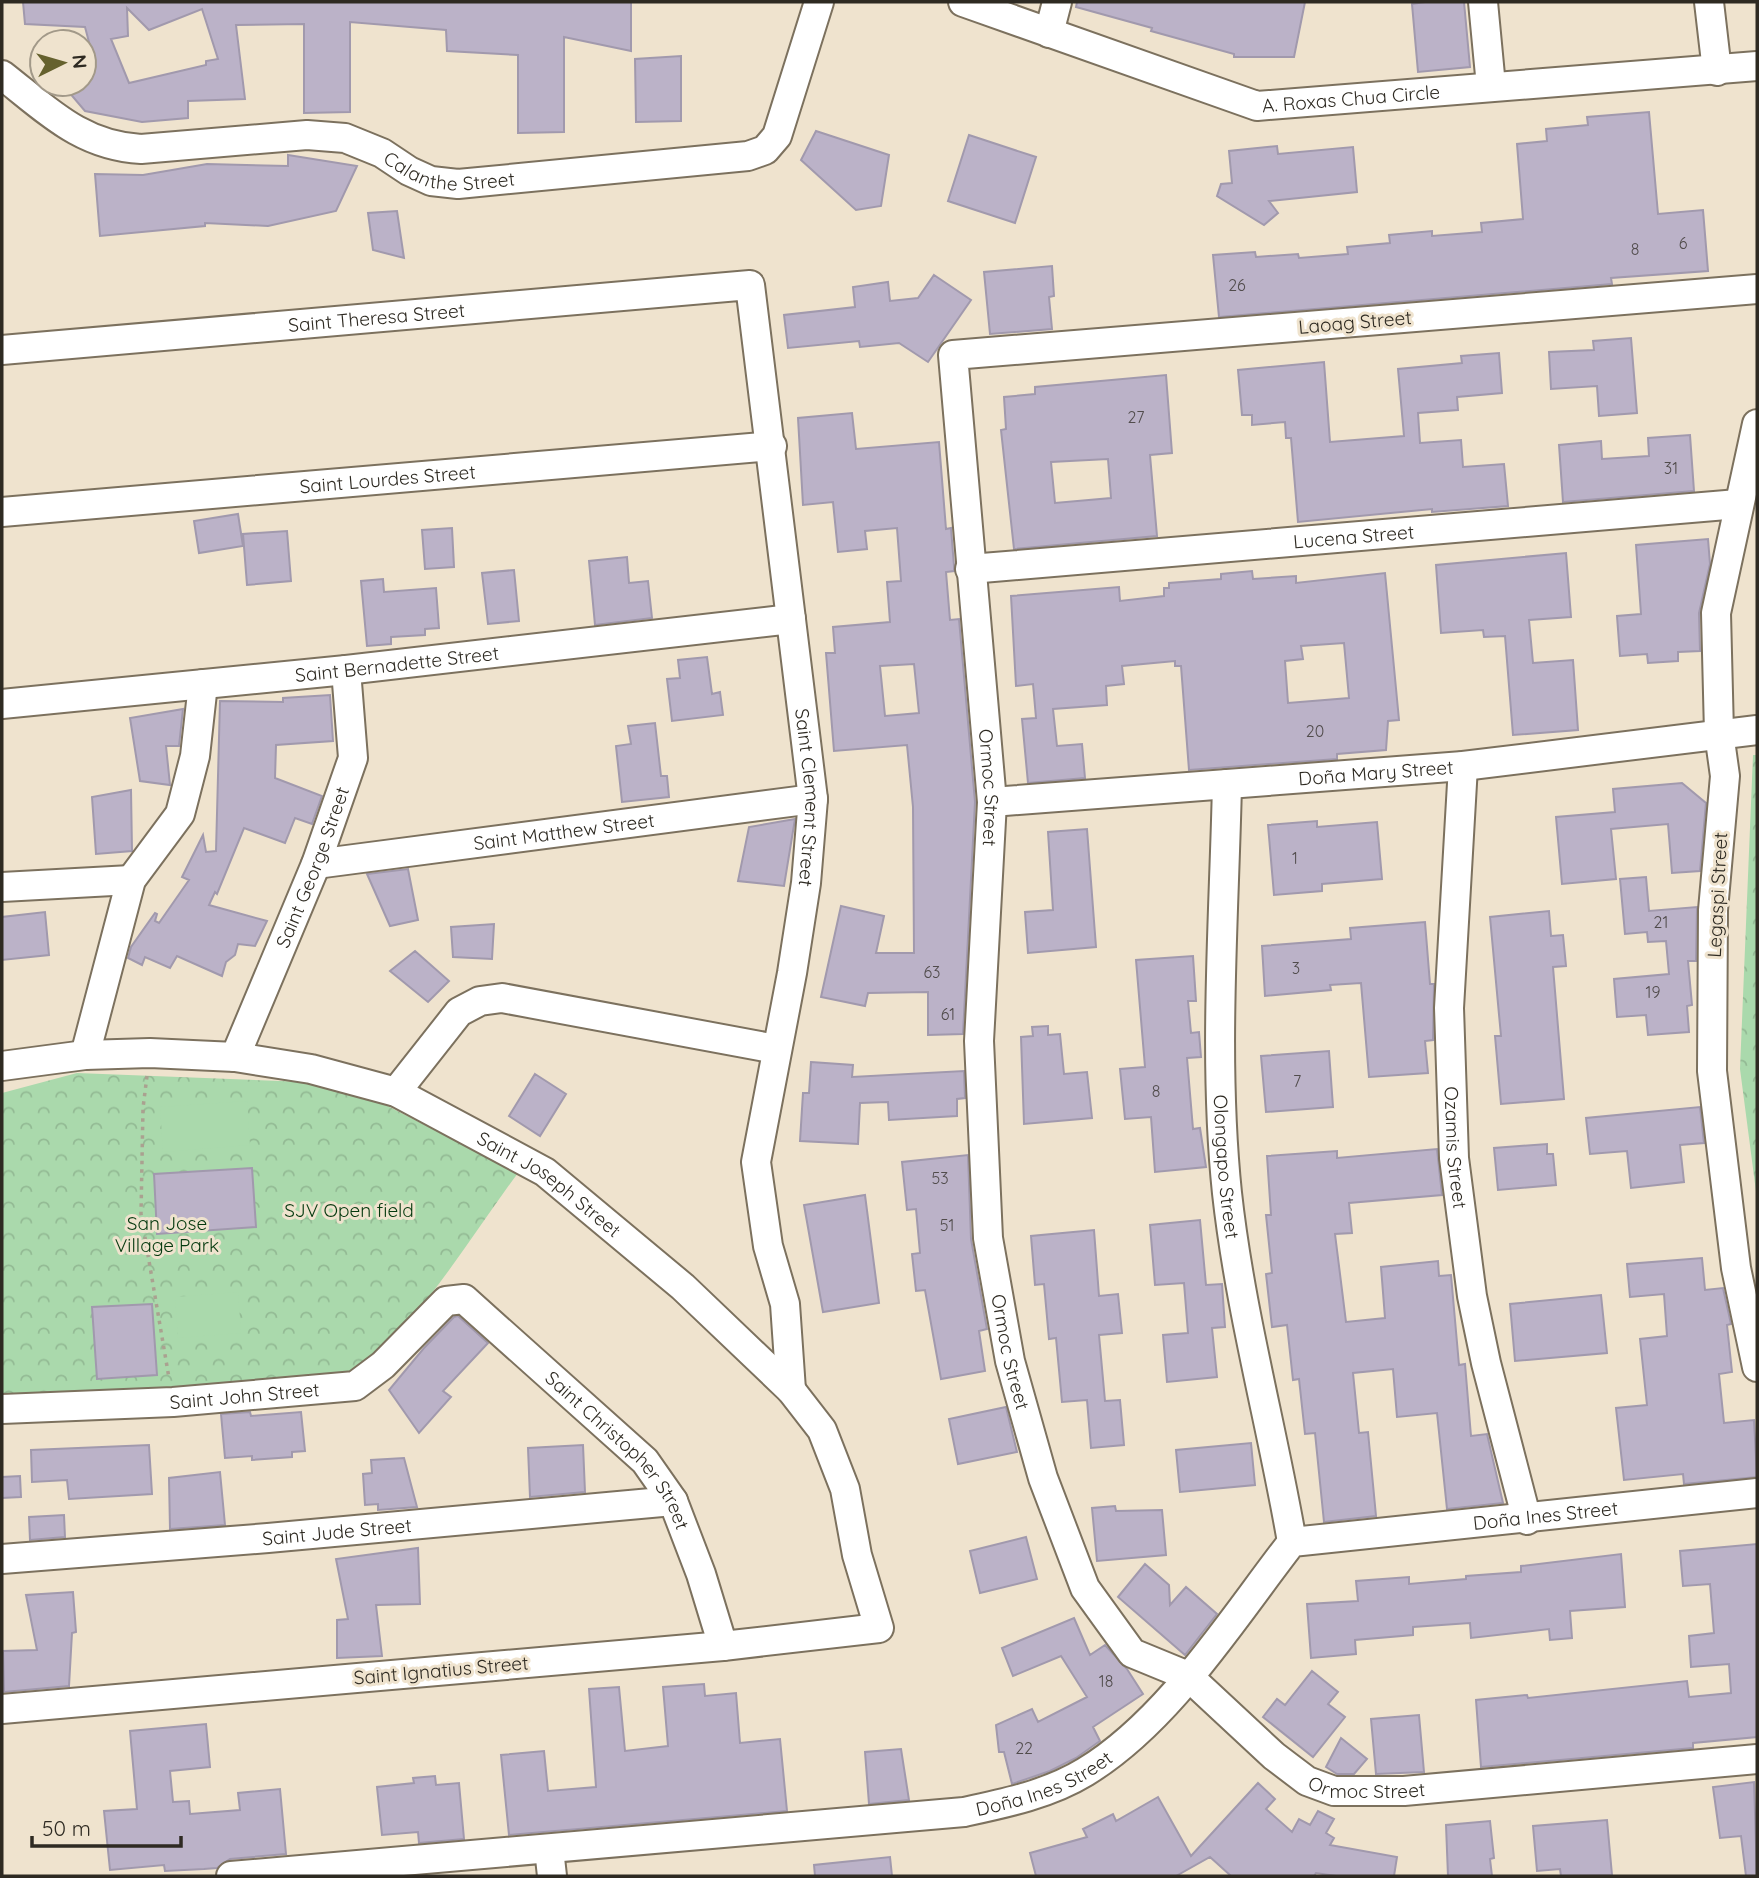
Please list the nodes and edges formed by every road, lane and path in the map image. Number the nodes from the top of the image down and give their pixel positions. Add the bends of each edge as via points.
1 (818, 2) edge
2 (963, 2) edge
3 (1057, 2) edge
4 (1483, 2) edge
5 (1709, 2) edge
6 (1049, 33) junction
7 (1757, 66) edge
8 (1717, 71) junction
9 (2, 75) edge
10 (1492, 86) junction
11 (750, 285) joint
12 (1757, 289) edge
13 (2, 350) edge
14 (953, 355) joint
15 (1757, 424) edge
16 (772, 446) junction
17 (1738, 504) junction
18 (2, 512) edge
19 (970, 569) junction
20 (791, 619) junction
21 (346, 670) junction
22 (203, 684) junction
23 (2, 704) edge
24 (1757, 730) edge
25 (1719, 733) junction
26 (1463, 766) junction
27 (1227, 785) junction
28 (813, 799) junction
29 (992, 802) junction
30 (316, 864) junction
31 (131, 880) junction
32 (2, 887) edge
33 (776, 1049) junction
34 (150, 1054) junction
35 (85, 1055) junction
36 (235, 1057) junction
37 (2, 1066) edge
38 (396, 1092) junction
39 (454, 1298) joint
40 (1757, 1367) edge
41 (791, 1390) junction
42 (173, 1402) junction
43 (2, 1409) edge
44 (1757, 1493) edge
45 (673, 1501) junction
46 (1527, 1520) junction
47 (1292, 1542) junction
48 (2, 1559) edge
49 (879, 1628) joint
50 (723, 1646) junction
51 (1188, 1676) junction
52 (2, 1709) edge
53 (1757, 1759) edge
54 (551, 1862) edge
55 (231, 1876) edge

1 - 9 street, Calanthe Street via 777,136 765,150 748,156 458,184 432,181 345,138 307,135 114,148 79,134
2 - 6 street, A. Roxas Chua Circle
3 - 6 street
4 - 10 street
5 - 8 street
6 - 10 street, A. Roxas Chua Circle via 1257,106
7 - 8 street, A. Roxas Chua Circle
8 - 10 street, A. Roxas Chua Circle
11 - 13 street, Saint Theresa Street
11 - 16 street, Saint Clement Street
12 - 14 street, Laoag Street
14 - 19 street, Ormoc Street
15 - 17 street, Legaspi Street
16 - 18 street, Saint Lourdes Street
16 - 20 street, Saint Clement Street
17 - 19 street, Lucena Street
17 - 25 street, Legaspi Street via 1716,613
19 - 29 street, Ormoc Street
20 - 21 street, Saint Bernadette Street
20 - 28 street, Saint Clement Street
21 - 22 street, Saint Bernadette Street
21 - 30 street, Saint George Street via 353,758
22 - 23 street, Saint Bernadette Street
22 - 31 street via 195,756 180,814
24 - 25 street, Doña Mary Street
25 - 26 street, Doña Mary Street
25 - 40 street, Legaspi Street via 1725,776 1713,910 1712,1071 1736,1268
26 - 27 street, Doña Mary Street
26 - 46 street, Ozamis Street via 1449,1009 1454,1158 1483,1350
27 - 29 street, Doña Mary Street
27 - 47 street, Olongapo Street via 1220,1048 1227,1192 1247,1321
28 - 30 street, Saint Matthew Street
28 - 33 street, Saint Clement Street via 806,883
29 - 51 street, Ormoc Street via 979,1041 988,1238 1010,1361 1042,1478 1085,1588 1132,1653
30 - 36 street, Saint George Street
31 - 32 street
31 - 35 street
33 - 38 street via 502,998 480,1001 459,1012
33 - 41 street, Saint Clement Street via 756,1162 768,1246 785,1304
34 - 35 street, Saint Joseph Street
34 - 36 street, Saint Joseph Street
34 - 42 path via 143,1108 142,1214
35 - 37 street, Saint Joseph Street
36 - 38 street, Saint Joseph Street via 322,1072
38 - 41 street, Saint Joseph Street via 545,1172 683,1287
39 - 42 street, Saint John Street via 355,1386
39 - 45 street, Saint Christopher Street via 464,1299 645,1461
41 - 49 street, Saint Joseph Street via 822,1430 845,1489 857,1555
42 - 43 street, Saint John Street
44 - 46 street, Doña Ines Street
45 - 48 street, Saint Jude Street
45 - 50 street, Saint Christopher Street
46 - 47 street, Doña Ines Street
47 - 51 street, Doña Ines Street
49 - 50 street, Saint Ignatius Street
50 - 52 street, Saint Ignatius Street
51 - 53 street, Ormoc Street via 1274,1756 1307,1781 1334,1791 1404,1791
51 - 54 street, Doña Ines Street via 1112,1754 1038,1794 964,1812
54 - 55 street, Doña Ines Street

